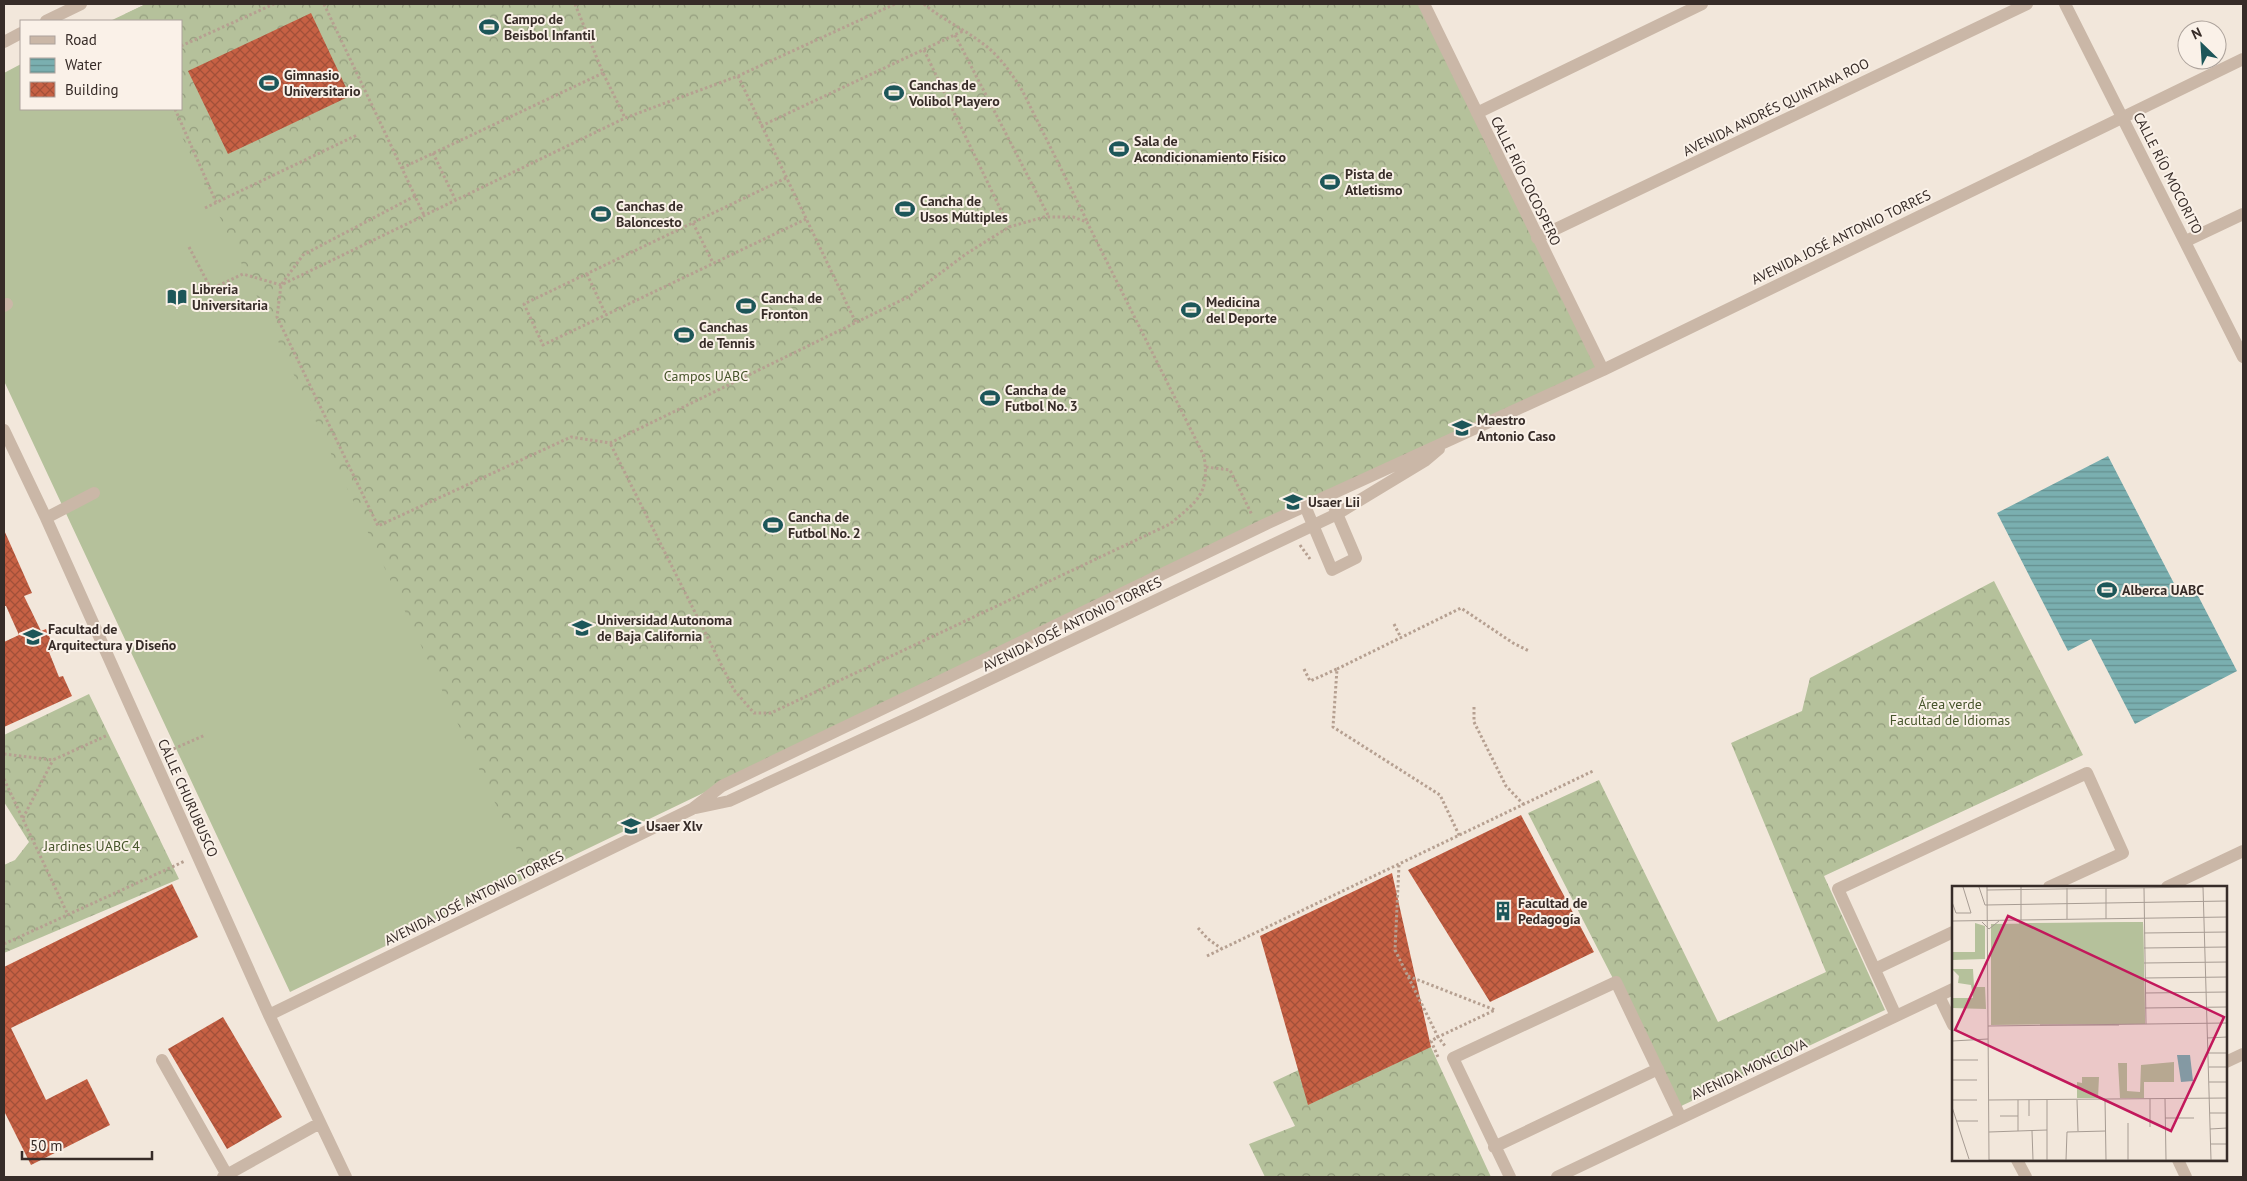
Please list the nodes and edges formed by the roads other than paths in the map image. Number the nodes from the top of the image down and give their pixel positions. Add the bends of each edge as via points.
1 (81, 4) edge
2 (1424, 4) edge
3 (1702, 4) edge
4 (2027, 4) edge
5 (2065, 4) edge
6 (48, 20) edge
7 (20, 34) edge
8 (4, 42) edge
9 (2243, 59) edge
10 (1476, 113) junction
11 (2122, 117) junction
12 (2243, 214) edge
13 (1537, 238) junction
14 (2186, 241) junction
15 (2243, 357) edge
16 (1603, 370) junction
17 (4, 430) edge
18 (1450, 439) junction
19 (94, 493) dead end
20 (1329, 495) junction
21 (1305, 506) junction
22 (1337, 514) junction
23 (46, 518) junction
24 (1313, 525) junction
25 (1087, 611) junction
26 (1097, 629) junction
27 (907, 697) junction
28 (918, 714) junction
29 (692, 809) junction
30 (2243, 851) edge
31 (2051, 886) edge
32 (2169, 886) edge
33 (1952, 932) edge
34 (1875, 969) junction
35 (1952, 990) edge
36 (1939, 996) junction
37 (269, 1014) junction
38 (1896, 1016) junction
39 (1952, 1023) edge
40 (2243, 1054) edge
41 (162, 1060) dead end
42 (2227, 1062) edge
43 (1658, 1069) junction
44 (1681, 1118) junction
45 (320, 1123) junction
46 (1494, 1147) junction
47 (2018, 1161) edge
48 (2178, 1161) edge
49 (225, 1176) edge
50 (346, 1177) edge
51 (1510, 1177) edge
52 (1558, 1177) edge
53 (2026, 1177) edge
54 (2186, 1177) edge

1 - 6 street
2 - 10 street, CALLE RÍO COCOSPERO
3 - 10 street
4 - 13 street, AVENIDA ANDRÉS QUINTANA ROO
5 - 11 street, CALLE RÍO MOCORITO
7 - 8 street
9 - 11 street, AVENIDA JOSÉ ANTONIO TORRES
10 - 13 street, CALLE RÍO COCOSPERO
11 - 14 street, CALLE RÍO MOCORITO
11 - 16 street, AVENIDA JOSÉ ANTONIO TORRES
12 - 14 street
13 - 16 street, CALLE RÍO COCOSPERO
14 - 15 street, CALLE RÍO MOCORITO
16 - 18 street, AVENIDA JOSÉ ANTONIO TORRES
17 - 23 street, CALLE CHURUBUSCO
18 - 20 street, AVENIDA JOSÉ ANTONIO TORRES
18 - 22 street, AVENIDA JOSÉ ANTONIO TORRES via 1426,460
19 - 23 street
20 - 21 street, AVENIDA JOSÉ ANTONIO TORRES
20 - 22 street
21 - 24 street
21 - 25 street, AVENIDA JOSÉ ANTONIO TORRES
22 - 24 street, AVENIDA JOSÉ ANTONIO TORRES
22 - 24 street via 1356,558 1332,570
23 - 37 street, CALLE CHURUBUSCO
24 - 26 street, AVENIDA JOSÉ ANTONIO TORRES
25 - 26 street
25 - 27 street, AVENIDA JOSÉ ANTONIO TORRES
26 - 28 street, AVENIDA JOSÉ ANTONIO TORRES
27 - 28 street
27 - 29 street, AVENIDA JOSÉ ANTONIO TORRES via 722,786
28 - 29 street, AVENIDA JOSÉ ANTONIO TORRES via 729,801
29 - 37 street, AVENIDA JOSÉ ANTONIO TORRES
30 - 32 street
31 - 34 street via 2123,853 2086,773 1838,889
33 - 34 street
34 - 38 street
35 - 36 street, AVENIDA MONCLOVA
36 - 38 street, AVENIDA MONCLOVA
36 - 39 street
37 - 45 street, CALLE CHURUBUSCO
38 - 44 street, AVENIDA MONCLOVA
40 - 42 street
41 - 49 street
43 - 44 street
43 - 46 street
43 - 46 street via 1616,982 1453,1058
44 - 52 street, AVENIDA MONCLOVA
45 - 49 street
45 - 50 street, CALLE CHURUBUSCO
46 - 51 street
47 - 53 street
48 - 54 street

